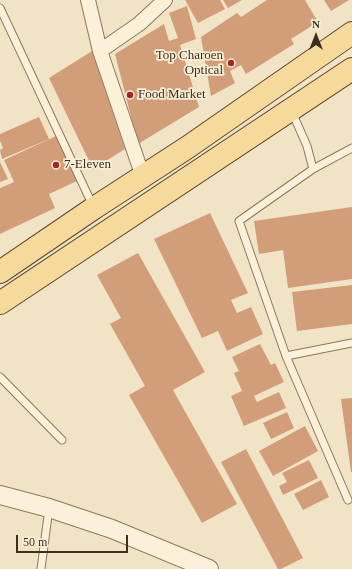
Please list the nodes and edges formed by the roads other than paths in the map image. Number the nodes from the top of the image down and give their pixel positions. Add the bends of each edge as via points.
1 (88, 0) edge
2 (165, 0) edge
3 (0, 8) edge
4 (352, 33) edge
5 (100, 51) junction
6 (352, 69) edge
7 (291, 110) junction
8 (352, 148) edge
9 (313, 169) junction
10 (142, 177) junction
11 (94, 208) junction
12 (0, 272) edge
13 (0, 303) edge
14 (352, 343) edge
15 (286, 356) junction
16 (0, 378) edge
17 (62, 440) dead end
18 (0, 496) edge
19 (348, 500) dead end
20 (48, 508) junction
21 (41, 569) edge
22 (209, 569) edge

1 - 5 street
2 - 5 street via 139,24
3 - 11 lane
4 - 10 main road via 188,148
5 - 10 street
6 - 7 main road
7 - 9 lane via 307,146
7 - 13 main road
8 - 9 lane
9 - 15 lane via 239,221
10 - 11 main road
11 - 12 main road
14 - 15 lane
15 - 19 lane
16 - 17 lane
18 - 20 street
20 - 21 lane
20 - 22 street via 112,529

